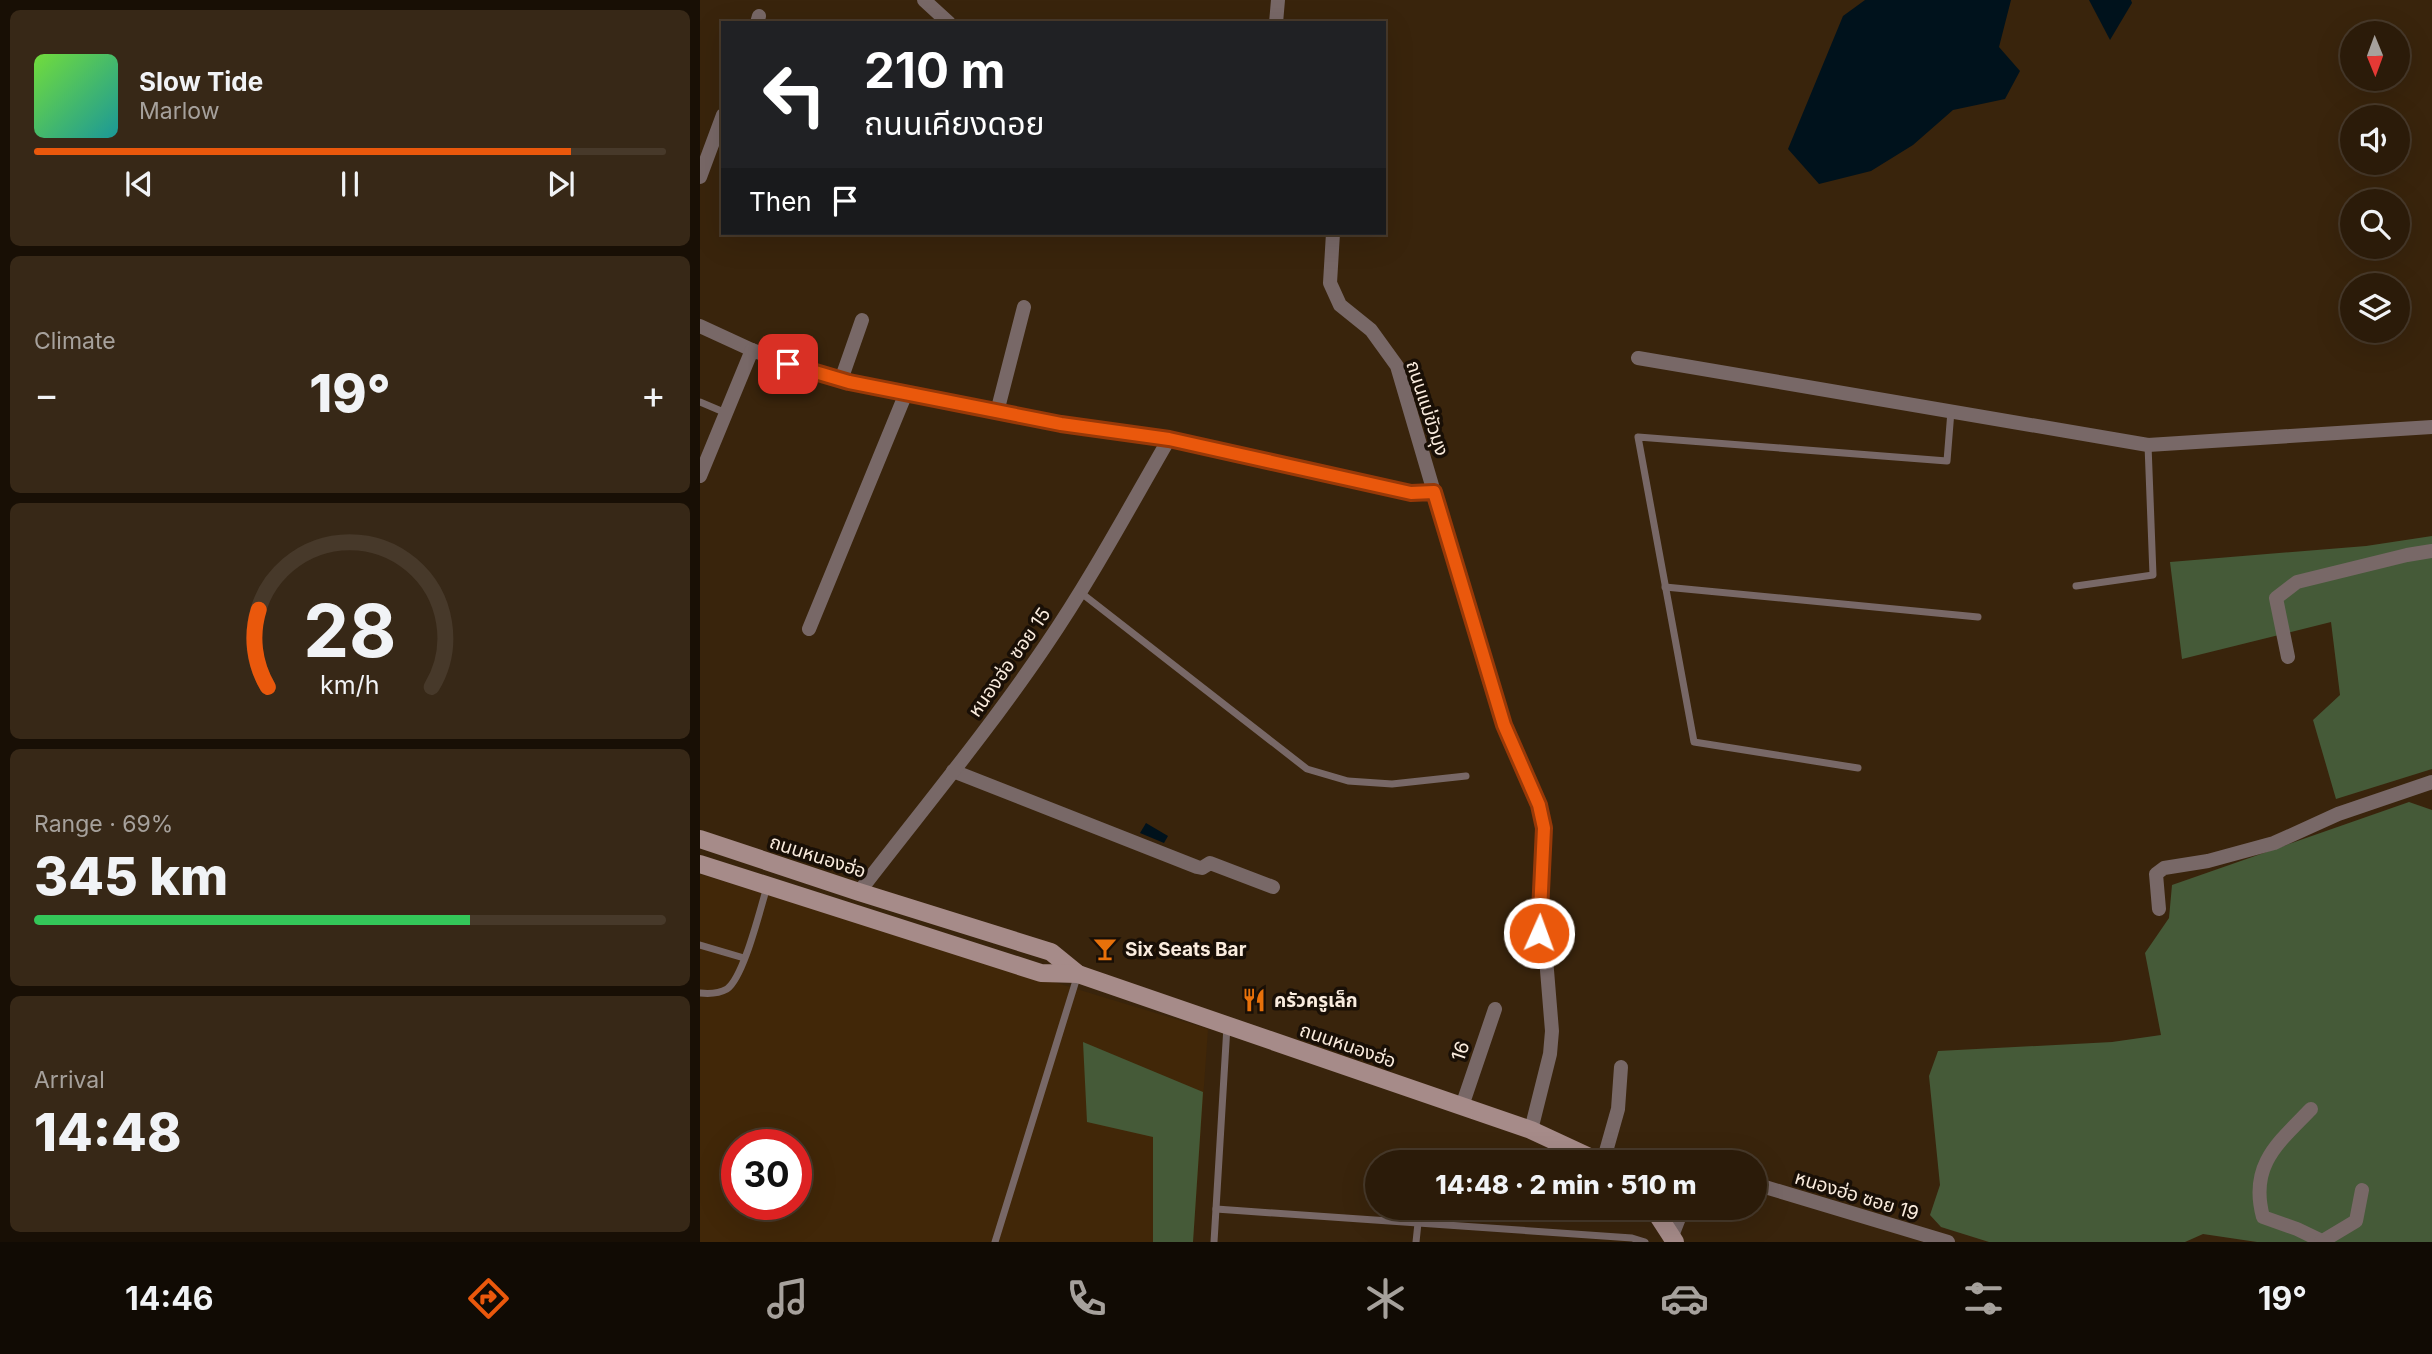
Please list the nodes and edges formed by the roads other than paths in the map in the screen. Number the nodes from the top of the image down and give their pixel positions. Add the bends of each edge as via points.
1 (924, 0) edge
2 (1278, 0) edge
3 (948, 21) edge
4 (1276, 21) edge
5 (721, 120) edge
6 (700, 177) edge
7 (1333, 235) edge
8 (1024, 307) dead end
9 (862, 320) dead end
10 (700, 326) edge
11 (752, 350) junction
12 (1639, 358) dead end
13 (841, 380) junction
14 (906, 393) junction
15 (700, 402) edge
16 (1951, 411) junction
17 (997, 412) junction
18 (726, 413) junction
19 (2432, 427) edge
20 (1169, 439) junction
21 (2148, 445) junction
22 (700, 476) edge
23 (1434, 492) junction
24 (2432, 551) edge
25 (2076, 586) dead end
26 (1665, 587) junction
27 (1080, 592) junction
28 (1978, 617) dead end
29 (809, 629) dead end
30 (2288, 657) dead end
31 (1857, 768) dead end
32 (953, 771) junction
33 (1466, 776) dead end
34 (2432, 782) edge
35 (700, 839) edge
36 (774, 863) junction
37 (700, 864) edge
38 (767, 886) junction
39 (1273, 887) dead end
40 (859, 892) junction
41 (2158, 909) dead end
42 (700, 944) edge
43 (744, 958) junction
44 (1078, 974) junction
45 (700, 993) edge
46 (1495, 1009) dead end
47 (1227, 1025) junction
48 (1621, 1068) dead end
49 (1462, 1106) junction
50 (2311, 1109) dead end
51 (1531, 1130) junction
52 (1575, 1150) edge
53 (1606, 1150) edge
54 (1767, 1188) edge
55 (2362, 1190) dead end
56 (1216, 1209) junction
57 (1661, 1220) edge
58 (1680, 1220) edge
59 (1418, 1223) junction
60 (1674, 1239) edge
61 (2322, 1241) edge
62 (995, 1242) edge
63 (1214, 1242) edge
64 (1416, 1242) edge
65 (1645, 1242) edge
66 (1948, 1242) edge

1 - 3 street
2 - 4 street
5 - 6 street
7 - 23 street, ถนนแม่ขัวมุง via 1330,283 1340,305 1371,330 1397,366
8 - 17 street
9 - 13 street
10 - 11 street
11 - 13 street
11 - 18 street
12 - 16 street
13 - 14 street
14 - 17 street
14 - 29 street
15 - 18 lane
16 - 21 street
16 - 26 lane via 1947,461 1637,437
17 - 20 street
18 - 22 street
19 - 21 street
20 - 23 street via 1411,493
20 - 27 street, หนองฮ่อ ซอย 15
21 - 25 lane via 2153,575
23 - 51 street, ถนนแม่ขัวมุง via 1490,683 1544,828 1539,933 1546,958 1552,1031
24 - 30 street via 2297,582 2286,589 2276,598
26 - 28 lane
26 - 31 lane via 1693,742
27 - 32 street, หนองฮ่อ ซอย 15
27 - 33 lane via 1307,769 1348,781 1392,784
32 - 39 street via 1197,867 1210,863
32 - 40 street, หนองฮ่อ ซอย 15
34 - 41 street via 2338,814 2274,843 2164,868 2156,874
35 - 36 street, ถนนหนองฮ่อ
36 - 38 street
36 - 40 street, ถนนหนองฮ่อ
37 - 38 street, ถนนหนองฮ่อ
38 - 43 lane
38 - 44 street, ถนนหนองฮ่อ via 1041,973
40 - 44 street, ถนนหนองฮ่อ via 1052,952
42 - 43 lane
43 - 45 lane via 737,978 726,989
44 - 47 street, ถนนหนองฮ่อ
44 - 62 lane
46 - 49 street, 16
47 - 49 street, ถนนหนองฮ่อ
47 - 56 lane
48 - 53 street via 1618,1109
49 - 51 street, ถนนหนองฮ่อ
50 - 61 street via 2277,1144 2260,1174 2258,1197 2263,1217
51 - 52 street, ถนนหนองฮ่อ
54 - 66 street, หนองฮ่อ ซอย 19
55 - 61 street via 2356,1221
56 - 59 lane
56 - 63 lane
57 - 60 street
58 - 60 street
59 - 64 lane
59 - 65 lane via 1632,1237

